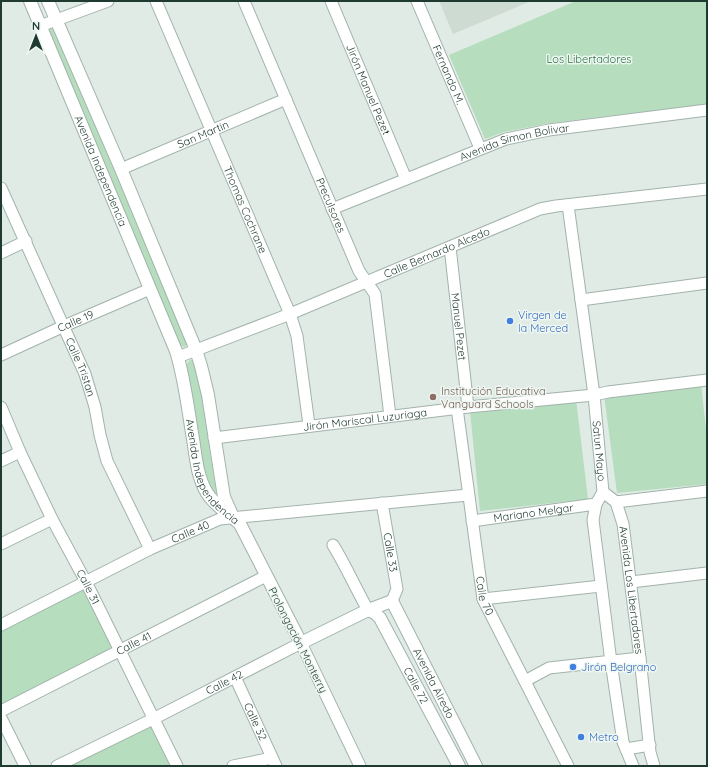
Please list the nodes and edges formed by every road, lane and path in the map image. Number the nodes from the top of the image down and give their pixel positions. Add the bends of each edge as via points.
1 (30, 1) edge
2 (48, 1) edge
3 (108, 1) edge
4 (156, 1) edge
5 (244, 1) edge
6 (331, 1) edge
7 (417, 1) edge
8 (56, 19) junction
9 (40, 26) junction
10 (286, 99) junction
11 (707, 110) edge
12 (212, 131) junction
13 (480, 148) junction
14 (121, 169) junction
15 (406, 179) junction
16 (1, 188) edge
17 (707, 189) edge
18 (568, 205) junction
19 (332, 209) junction
20 (26, 241) junction
21 (450, 247) junction
22 (1, 253) edge
23 (366, 282) junction
24 (707, 283) edge
25 (150, 289) junction
26 (581, 300) junction
27 (290, 314) junction
28 (64, 326) junction
29 (196, 350) junction
30 (1, 355) edge
31 (178, 357) junction
32 (707, 380) edge
33 (594, 395) junction
34 (1, 407) edge
35 (462, 407) junction
36 (390, 416) junction
37 (309, 425) junction
38 (214, 438) junction
39 (20, 452) junction
40 (1, 461) edge
41 (707, 491) edge
42 (603, 492) junction
43 (468, 495) junction
44 (616, 502) junction
45 (382, 503) junction
46 (596, 504) junction
47 (233, 517) junction
48 (52, 519) junction
49 (472, 521) junction
50 (1, 544) edge
51 (333, 545) dead end
52 (150, 549) junction
53 (707, 573) edge
54 (266, 576) junction
55 (86, 582) junction
56 (630, 582) junction
57 (601, 586) junction
58 (483, 599) junction
59 (392, 601) junction
60 (368, 610) junction
61 (402, 620) junction
62 (1, 624) edge
63 (385, 626) junction
64 (301, 643) junction
65 (119, 651) junction
66 (640, 658) junction
67 (610, 662) junction
68 (235, 677) junction
69 (525, 681) junction
70 (1, 711) edge
71 (1, 718) edge
72 (153, 719) junction
73 (650, 746) junction
74 (626, 749) junction
75 (274, 762) edge
76 (25, 766) edge
77 (57, 766) edge
78 (177, 766) edge
79 (233, 766) edge
80 (360, 766) edge
81 (459, 766) edge
82 (476, 766) edge
83 (568, 766) edge
84 (633, 766) edge
85 (654, 766) edge

1 - 9 street, Avenida Independencia
2 - 8 street, Avenida Independencia
3 - 8 street
4 - 12 street, Thomas Cochrane
5 - 10 street, Preculsores
6 - 15 street, Jirón Manuel Pezet
7 - 13 street, Fernando M.
8 - 9 street
8 - 14 street, Avenida Independencia
9 - 25 street, Avenida Independencia
10 - 12 street, San Martin
10 - 19 street, Preculsores
11 - 13 street, Avenida Simon Bolivar via 544,130
12 - 14 street, San Martin
12 - 27 street, Thomas Cochrane
13 - 15 street, Avenida Simon Bolivar
14 - 29 street, Avenida Independencia
15 - 19 street, Avenida Simon Bolivar
16 - 20 street, Calle Tristan
17 - 18 street, Calle Bernardo Alcedo
18 - 21 street, Calle Bernardo Alcedo via 540,209
18 - 26 street, Satun Mayo
19 - 23 street, Preculsores
20 - 22 street
20 - 28 street, Calle Tristan
21 - 23 street, Calle Bernardo Alcedo
21 - 35 street, Manuel Pezet
23 - 27 street, Calle Bernardo Alcedo
23 - 36 street, Preculsores via 375,294
24 - 26 street
25 - 28 street, Calle 19
25 - 31 street, Avenida Independencia
26 - 33 street, Satun Mayo
27 - 29 street, Calle Bernardo Alcedo
27 - 37 street, Thomas Cochrane via 297,336
28 - 30 street, Calle 19
28 - 52 street, Calle Tristan via 85,374 107,461
29 - 31 street, Calle Bernardo Alcedo
29 - 38 street, Avenida Independencia via 208,395
31 - 47 street, Avenida Independencia via 202,484 215,503
32 - 33 street, Jirón Mariscal Luzuriaga
33 - 35 street, Jirón Mariscal Luzuriaga
33 - 42 street, Satun Mayo
34 - 39 street, Calle 31
35 - 36 street, Jirón Mariscal Luzuriaga
35 - 43 street, Calle 70
36 - 37 street, Jirón Mariscal Luzuriaga
37 - 38 street, Jirón Mariscal Luzuriaga
38 - 47 street, Avenida Independencia via 224,497
39 - 40 street
39 - 48 street, Calle 31
41 - 44 street
42 - 44 street
42 - 46 street, Satun Mayo
43 - 45 street, Calle 40
43 - 49 street, Calle 70
44 - 56 street, Avenida Los Libertadores via 623,524
45 - 47 street, Calle 40
45 - 59 street, Calle 33 via 397,589
46 - 49 street, Mariano Melgar
46 - 57 street, Satun Mayo via 594,520
47 - 52 street, Calle 40
47 - 54 street, Prolongación Monterry via 240,524
48 - 50 street
48 - 55 street, Calle 31
49 - 58 street, Calle 70
51 - 60 street
52 - 55 street, Calle 40
53 - 56 street
54 - 64 street, Prolongación Monterry
54 - 65 street, Calle 41
55 - 62 street, Calle 40
55 - 65 street, Calle 31
56 - 66 street, Avenida Los Libertadores
57 - 58 street
57 - 67 street, Satun Mayo
58 - 69 street, Calle 70
59 - 60 street, Calle 42
59 - 61 street, Avenida Alredo
60 - 63 street, Calle 72 via 375,613
60 - 64 street, Calle 42
61 - 63 street
61 - 82 street, Avenida Alredo
63 - 81 street, Calle 72
64 - 68 street, Calle 42
64 - 80 street, Prolongación Monterry
65 - 70 street, Calle 41
65 - 72 street, Calle 31
66 - 67 street
66 - 73 street, Avenida Los Libertadores
67 - 69 street via 549,668
67 - 74 street, Satun Mayo
68 - 72 street, Calle 42
68 - 75 street, Calle 32
69 - 83 street, Calle 70
71 - 76 street
72 - 77 street, Calle 42
72 - 78 street, Calle 31
73 - 74 street
73 - 85 street, Avenida Los Libertadores
74 - 84 street, Satun Mayo
75 - 79 street

